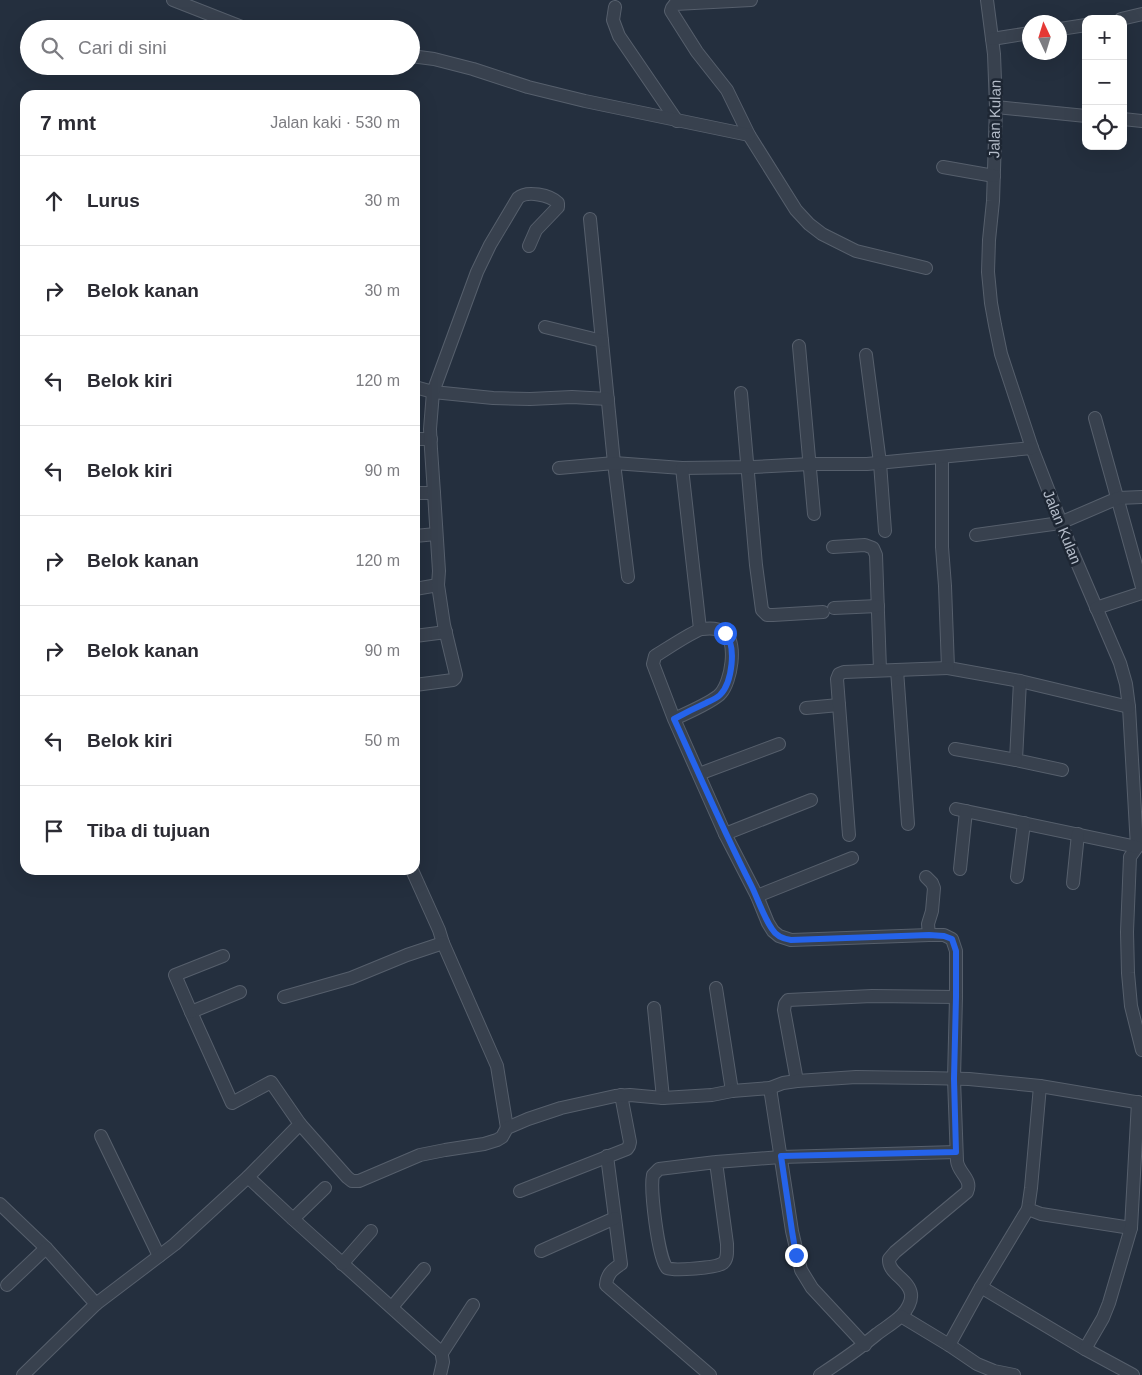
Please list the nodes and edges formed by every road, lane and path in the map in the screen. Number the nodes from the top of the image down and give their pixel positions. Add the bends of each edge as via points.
1 (173, 0) edge
2 (751, 0) edge
3 (987, 0) edge
4 (614, 7) dead end
5 (1142, 14) edge
6 (1127, 18) edge
7 (224, 20) edge
8 (1082, 26) edge
9 (1067, 28) edge
10 (1022, 34) edge
11 (992, 39) junction
12 (420, 58) edge
13 (996, 107) junction
14 (1082, 116) edge
15 (1127, 119) edge
16 (677, 121) junction
17 (1142, 121) edge
18 (749, 136) junction
19 (943, 167) dead end
20 (994, 176) junction
21 (590, 219) dead end
22 (529, 246) dead end
23 (926, 268) dead end
24 (545, 327) dead end
25 (602, 341) junction
26 (799, 346) dead end
27 (866, 355) dead end
28 (420, 388) edge
29 (433, 392) junction
30 (741, 393) dead end
31 (608, 399) junction
32 (1095, 418) dead end
33 (431, 439) junction
34 (420, 440) edge
35 (1032, 448) junction
36 (942, 458) junction
37 (880, 463) junction
38 (614, 464) junction
39 (810, 464) junction
40 (746, 467) junction
41 (559, 468) dead end
42 (682, 468) junction
43 (420, 493) edge
44 (434, 493) junction
45 (1142, 497) edge
46 (1118, 498) junction
47 (814, 514) dead end
48 (1060, 522) junction
49 (885, 530) dead end
50 (436, 534) junction
51 (976, 535) dead end
52 (420, 536) edge
53 (833, 547) dead end
54 (628, 577) dead end
55 (438, 585) junction
56 (1142, 587) edge
57 (420, 588) edge
58 (1142, 593) edge
59 (878, 606) junction
60 (1096, 608) junction
61 (700, 629) junction
62 (446, 632) junction
63 (420, 635) edge
64 (948, 668) junction
65 (880, 670) junction
66 (897, 670) junction
67 (1020, 681) junction
68 (420, 684) edge
69 (839, 705) junction
70 (1129, 706) junction
71 (806, 708) dead end
72 (674, 719) junction
73 (779, 744) dead end
74 (955, 748) dead end
75 (1016, 760) junction
76 (1062, 770) dead end
77 (699, 774) junction
78 (811, 800) dead end
79 (1024, 823) junction
80 (908, 824) dead end
81 (725, 834) junction
82 (1078, 834) junction
83 (849, 835) dead end
84 (1136, 855) edge
85 (852, 858) dead end
86 (960, 869) dead end
87 (414, 875) edge
88 (1017, 876) dead end
89 (926, 877) dead end
90 (1073, 883) dead end
91 (757, 896) junction
92 (929, 935) junction
93 (443, 943) junction
94 (224, 956) dead end
95 (716, 988) dead end
96 (240, 992) dead end
97 (284, 997) dead end
98 (956, 997) junction
99 (654, 1008) dead end
100 (191, 1012) junction
101 (1140, 1034) edge
102 (1142, 1050) edge
103 (954, 1079) junction
104 (797, 1081) junction
105 (1040, 1086) junction
106 (770, 1088) junction
107 (732, 1091) junction
108 (621, 1095) junction
109 (663, 1098) junction
110 (1140, 1103) edge
111 (296, 1128) junction
112 (507, 1128) junction
113 (101, 1136) dead end
114 (956, 1152) junction
115 (608, 1156) junction
116 (781, 1156) junction
117 (716, 1162) junction
118 (248, 1176) junction
119 (325, 1188) dead end
120 (520, 1191) dead end
121 (1, 1206) edge
122 (1028, 1209) junction
123 (615, 1218) junction
124 (293, 1220) junction
125 (1131, 1228) junction
126 (371, 1231) dead end
127 (46, 1248) junction
128 (541, 1251) dead end
129 (159, 1256) junction
130 (342, 1264) junction
131 (424, 1269) dead end
132 (7, 1285) dead end
133 (980, 1287) junction
134 (96, 1304) junction
135 (473, 1305) dead end
136 (392, 1307) junction
137 (901, 1316) junction
138 (865, 1345) junction
139 (949, 1345) junction
140 (1085, 1349) junction
141 (442, 1353) junction
142 (23, 1375) edge
143 (440, 1375) edge
144 (710, 1375) edge
145 (820, 1375) edge
146 (1014, 1375) edge
147 (1132, 1375) edge

1 - 7 street
2 - 18 street via 675,4 672,8 697,52 727,90
3 - 11 street, Jalan Kulan
4 - 16 street via 613,20 620,36
5 - 6 street
8 - 9 street
10 - 11 street
11 - 13 street, Jalan Kulan
12 - 16 street via 473,68 528,87
13 - 14 street
13 - 20 street, Jalan Kulan
15 - 17 street
16 - 18 street
18 - 23 street via 796,210 822,234 856,251
19 - 20 street
20 - 35 street, Jalan Kulan via 988,272 991,303 1001,354
21 - 25 street
22 - 29 street via 536,230 558,208 555,200 527,194 518,198 477,272
24 - 25 street
25 - 31 street
26 - 39 street
27 - 37 street
28 - 29 street
29 - 31 street via 493,398
29 - 33 street
30 - 40 street
31 - 38 street
32 - 46 street
33 - 34 street
33 - 44 street
35 - 36 street
35 - 48 street, Jalan Kulan
36 - 37 street
36 - 64 street via 942,547
37 - 39 street
37 - 49 street
38 - 41 street
38 - 42 street
38 - 54 street
39 - 40 street
39 - 47 street
40 - 42 street
40 - 59 street via 762,610 773,615
42 - 61 street
43 - 44 street
44 - 50 street
45 - 46 street
46 - 48 street
46 - 56 street
48 - 51 street
48 - 60 street, Jalan Kulan
50 - 52 street
50 - 55 street
53 - 59 street via 865,545 872,548 876,555
55 - 57 street
55 - 62 street
58 - 60 street
59 - 65 street
60 - 70 street, Jalan Kulan via 1120,663
61 - 72 street via 653,660
61 - 72 street via 718,629 728,636 732,652 727,682 717,697
62 - 63 street
62 - 68 street via 455,678
64 - 66 street
64 - 67 street
65 - 66 street
65 - 69 street via 840,674 837,679
66 - 80 street
67 - 70 street
67 - 75 street
69 - 71 street
69 - 83 street
70 - 84 street, Jalan Kulan
72 - 77 street
73 - 77 street
74 - 75 street
75 - 76 street
77 - 81 street
78 - 81 street
79 - 82 street
79 - 86 street via 961,810
79 - 88 street
81 - 91 street
82 - 84 street
82 - 90 street
84 - 101 street, Jalan Kulan via 1128,932 1128,973 1131,1006
85 - 91 street
87 - 93 street
89 - 92 street via 934,888
91 - 92 street via 773,932 785,939
92 - 98 street via 949,937 954,944
93 - 97 street via 352,978
93 - 112 street via 497,1066
94 - 100 street via 175,975
95 - 107 street
96 - 100 street
98 - 103 street
98 - 104 street via 788,1000 784,1010
99 - 109 street
100 - 111 street via 232,1103 271,1082
101 - 102 street, Jalan Kulan
103 - 104 street via 856,1077
103 - 105 street
103 - 114 street
104 - 106 street
105 - 110 street
105 - 122 street
106 - 107 street
106 - 116 street
107 - 109 street
108 - 109 street
108 - 112 street via 561,1108
108 - 115 street via 630,1142 627,1149
110 - 125 street
111 - 112 street via 347,1177 359,1181 420,1155 497,1140
111 - 118 street
113 - 129 street
114 - 116 street
114 - 137 street via 958,1168 969,1185 967,1192 889,1258 889,1265 911,1293
115 - 120 street
115 - 123 street
116 - 117 street
116 - 138 street via 801,1270 812,1288
117 - 117 street via 659,1169 653,1175 658,1239 666,1268 716,1266 726,1258
118 - 124 street
118 - 129 street
119 - 124 street
121 - 127 street
122 - 125 street via 1041,1214
122 - 133 street
123 - 128 street
123 - 144 street via 621,1264 607,1277 606,1285
124 - 130 street
125 - 140 street via 1110,1303
126 - 130 street
127 - 132 street
127 - 134 street
129 - 134 street
130 - 136 street
131 - 136 street
133 - 139 street
133 - 140 street
134 - 142 street
135 - 141 street
136 - 141 street
137 - 138 street
137 - 139 street
138 - 145 street
139 - 146 street via 977,1364
140 - 147 street
141 - 143 street via 444,1362

